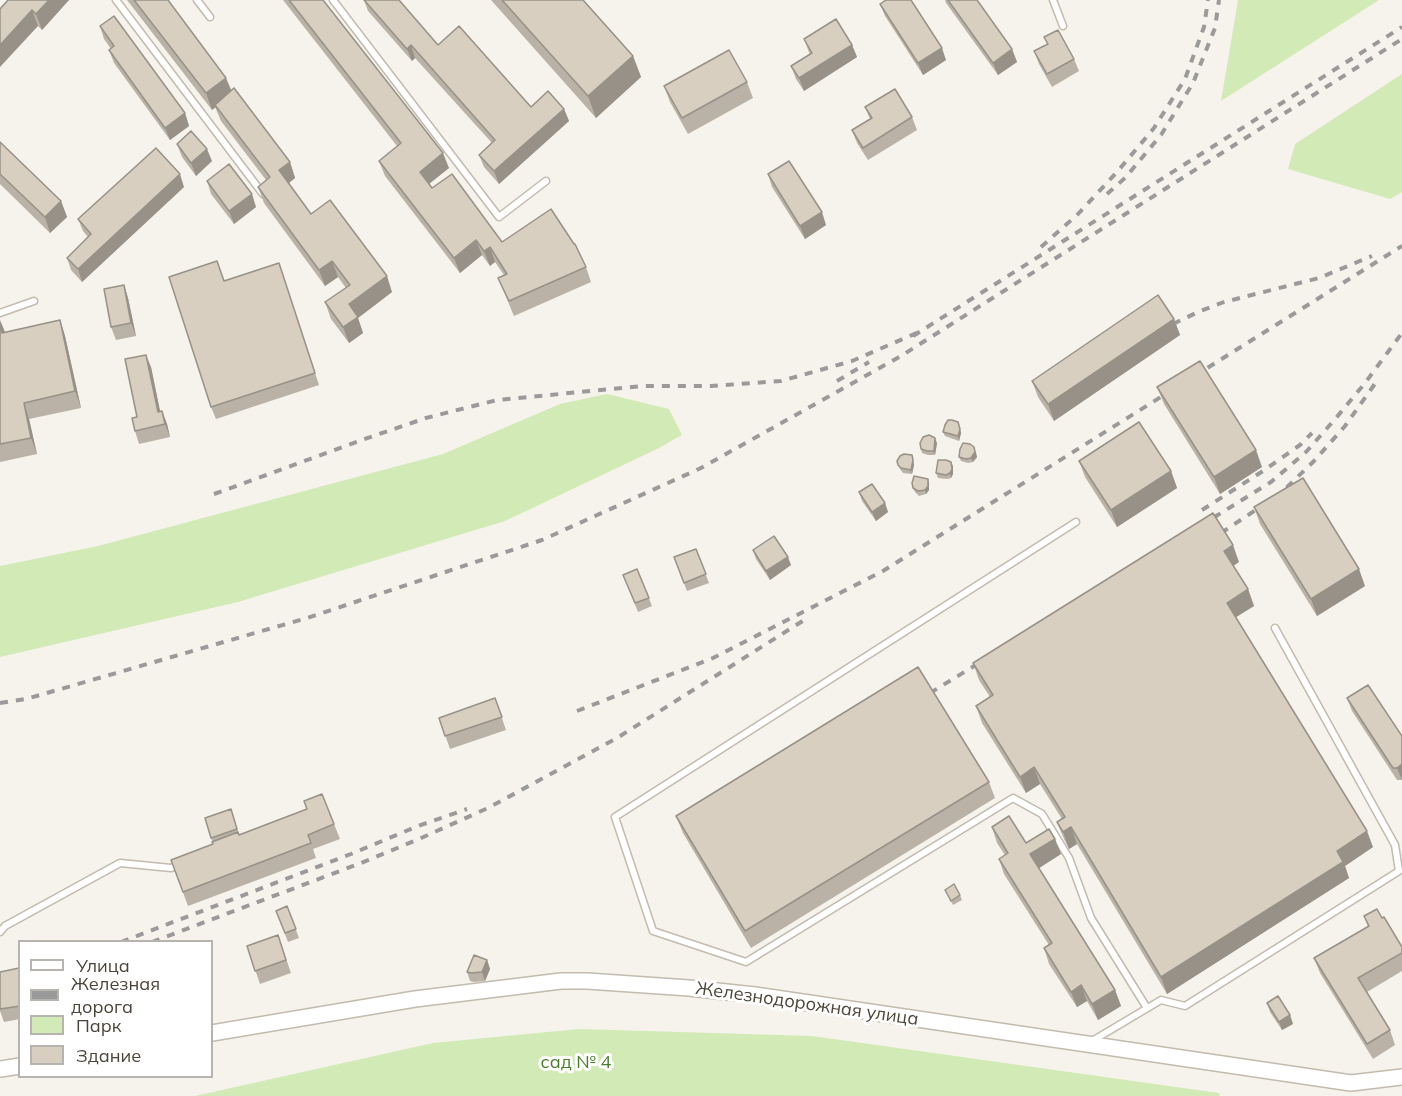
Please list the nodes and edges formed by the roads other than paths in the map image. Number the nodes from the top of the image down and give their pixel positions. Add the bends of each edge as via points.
1 (116, 0) edge
2 (197, 0) edge
3 (333, 0) edge
4 (1053, 0) edge
5 (210, 17) dead end
6 (1063, 26) dead end
7 (546, 181) dead end
8 (263, 194) edge
9 (34, 301) dead end
10 (0, 313) edge
11 (1076, 522) dead end
12 (1275, 628) dead end
13 (192, 860) edge
14 (0, 932) edge
15 (1147, 1008) junction
16 (213, 1033) edge
17 (1086, 1044) junction
18 (18, 1066) edge
19 (0, 1069) edge
20 (1402, 1077) edge

1 - 8 lane
2 - 5 lane
3 - 7 lane via 499,217
4 - 6 lane
9 - 10 lane
11 - 15 lane via 615,817 653,931 746,962 1013,798 1042,814 1069,858 1091,918
12 - 15 lane via 1395,845 1399,871 1185,1006 1161,1000
13 - 14 lane via 171,868 120,863
15 - 17 lane
16 - 17 street, Железнодорожная улица via 415,999 587,981 755,995
17 - 20 street, Железнодорожная улица via 1351,1083
18 - 19 street

